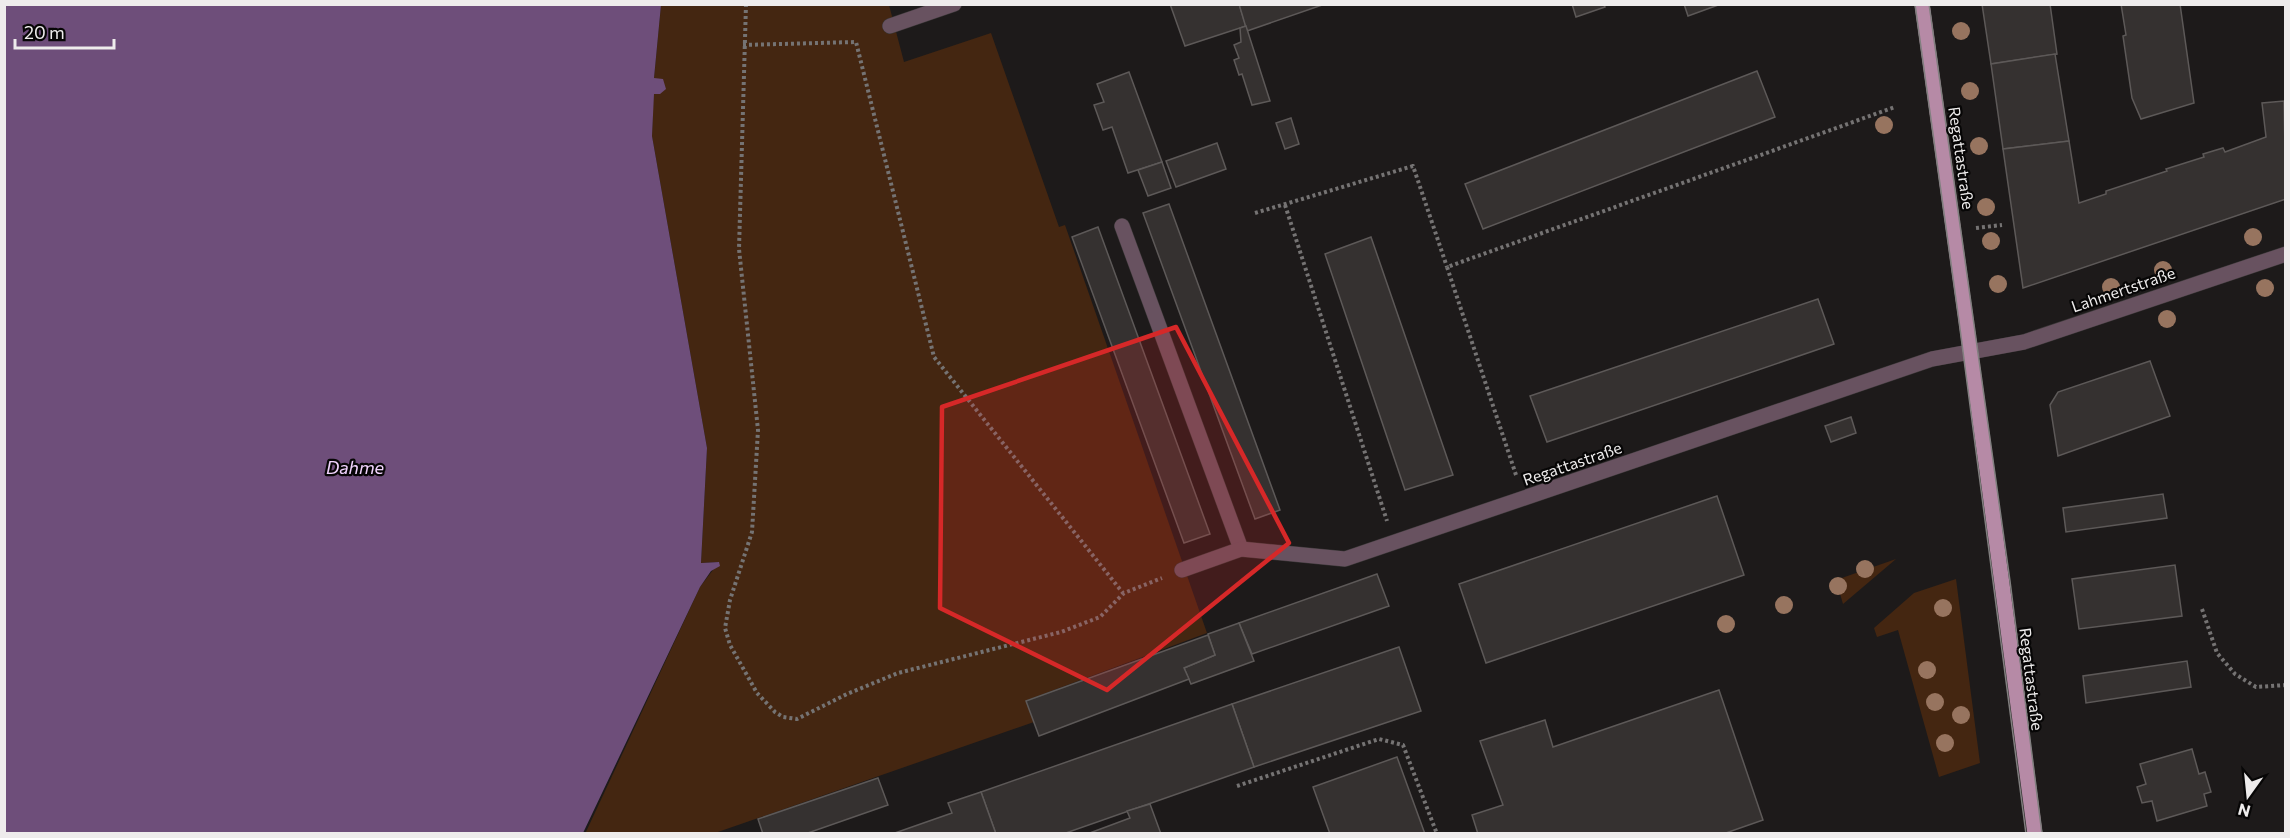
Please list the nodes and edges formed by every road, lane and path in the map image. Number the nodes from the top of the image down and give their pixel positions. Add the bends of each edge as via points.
1 (746, 4) edge
2 (954, 4) edge
3 (1922, 4) edge
4 (890, 26) dead end
5 (743, 45) junction
6 (1895, 107) dead end
7 (1285, 205) junction
8 (1255, 213) dead end
9 (1122, 226) dead end
10 (2286, 254) edge
11 (1447, 267) junction
12 (1971, 351) junction
13 (1518, 481) dead end
14 (1389, 525) dead end
15 (1241, 549) junction
16 (1182, 570) joint
17 (1124, 593) junction
18 (2202, 609) dead end
19 (2286, 686) edge
20 (1237, 786) dead end
21 (1437, 834) edge
22 (2035, 834) edge

1 - 5 path
2 - 4 street
3 - 12 main road, Regattastraße
5 - 17 path via 856,42 934,357
5 - 17 path via 739,249 758,430 752,532 725,628 730,645 757,693 775,712 797,719 898,673 1051,635 1100,617
6 - 11 path
7 - 8 path
7 - 11 path via 1413,166
7 - 14 path
9 - 15 street
10 - 12 street, Lahmertstraße via 2024,342
11 - 13 path
12 - 15 street, Regattastraße via 1932,359 1345,559
12 - 22 main road, Regattastraße
15 - 16 street, Regattastraße
16 - 17 path
18 - 19 path via 2217,653 2235,674 2256,687
20 - 21 path via 1379,739 1403,745

